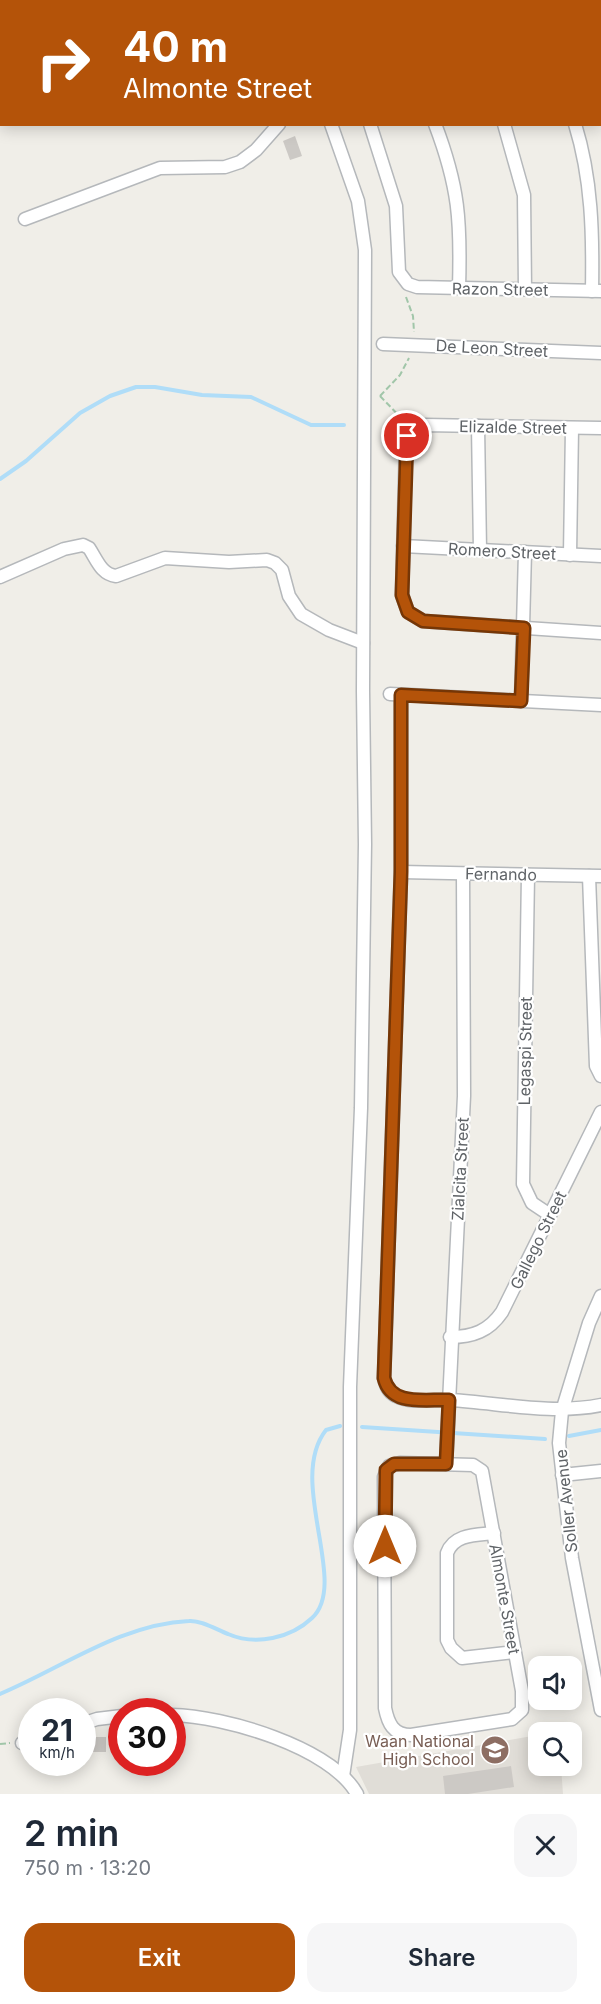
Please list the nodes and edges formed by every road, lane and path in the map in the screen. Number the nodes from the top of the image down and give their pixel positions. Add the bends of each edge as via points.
1 (277, 126) edge
2 (333, 126) edge
3 (371, 126) edge
4 (436, 126) edge
5 (505, 126) edge
6 (576, 126) edge
7 (25, 219) dead end
8 (459, 288) junction
9 (525, 289) junction
10 (597, 291) edge
11 (383, 344) dead end
12 (601, 353) edge
13 (380, 396) dead end
14 (478, 426) junction
15 (572, 428) junction
16 (601, 428) edge
17 (412, 430) junction
18 (403, 546) junction
19 (480, 550) junction
20 (525, 552) junction
21 (570, 555) junction
22 (601, 556) edge
23 (0, 577) edge
24 (524, 628) junction
25 (601, 633) edge
26 (363, 643) junction
27 (521, 701) junction
28 (601, 705) edge
29 (401, 872) junction
30 (463, 874) junction
31 (528, 875) junction
32 (595, 876) edge
33 (601, 1076) edge
34 (601, 1112) edge
35 (550, 1215) junction
36 (601, 1296) edge
37 (450, 1337) junction
38 (449, 1400) junction
39 (601, 1406) edge
40 (562, 1411) junction
41 (446, 1464) junction
42 (601, 1471) edge
43 (562, 1475) junction
44 (494, 1533) junction
45 (514, 1652) junction
46 (601, 1710) edge
47 (186, 1717) edge
48 (343, 1776) junction
49 (357, 1794) edge

1 - 7 street via 240,162 160,168
2 - 26 street via 358,201 364,233
3 - 8 street, Razon Street via 396,206 402,278 417,287
4 - 8 street via 456,189
5 - 9 street via 524,195
6 - 10 street via 585,155
8 - 9 street, Razon Street
9 - 10 street, Razon Street
11 - 12 street, De Leon Street
13 - 17 path
14 - 15 street, Elizalde Street
14 - 17 street, Elizalde Street via 425,426
14 - 19 street
15 - 16 street, Elizalde Street
15 - 21 street
17 - 18 street via 406,441
18 - 19 street, Romero Street
18 - 24 street via 402,595 408,612 415,618
19 - 20 street, Romero Street
20 - 21 street, Romero Street
20 - 24 street
21 - 22 street, Romero Street
23 - 26 street via 75,545 89,548 101,569 116,576 165,558 267,560 282,570 289,596 301,614
24 - 25 street
24 - 27 street
26 - 48 street via 361,1108 350,1387 350,1730
27 - 28 street
27 - 29 street via 395,694
29 - 30 street, Fernando
29 - 38 street via 384,1378 389,1392 406,1399
30 - 31 street, Fernando
30 - 37 street, Zialcita Street via 464,1096
31 - 32 street, Fernando
31 - 35 street, Legaspi Street via 523,1184 532,1203
32 - 33 street via 596,1066
34 - 35 street, Gallego Street
35 - 37 street, Gallego Street via 498,1318 478,1333
36 - 40 street, Soller Avenue
37 - 38 street, Zialcita Street
38 - 40 street
38 - 41 street, Zialcita Street
39 - 40 street
40 - 43 street, Soller Avenue
41 - 44 street, Almonte Street via 473,1465 482,1471
41 - 45 street, Almonte Street via 394,1464 384,1477 385,1708 390,1724 399,1733 411,1735 512,1719 522,1710 523,1703
42 - 43 street
43 - 46 street, Soller Avenue via 583,1623
44 - 45 street, Almonte Street
44 - 45 street via 463,1537 449,1545 447,1640 462,1658
47 - 48 street via 209,1719 302,1748
48 - 49 street

